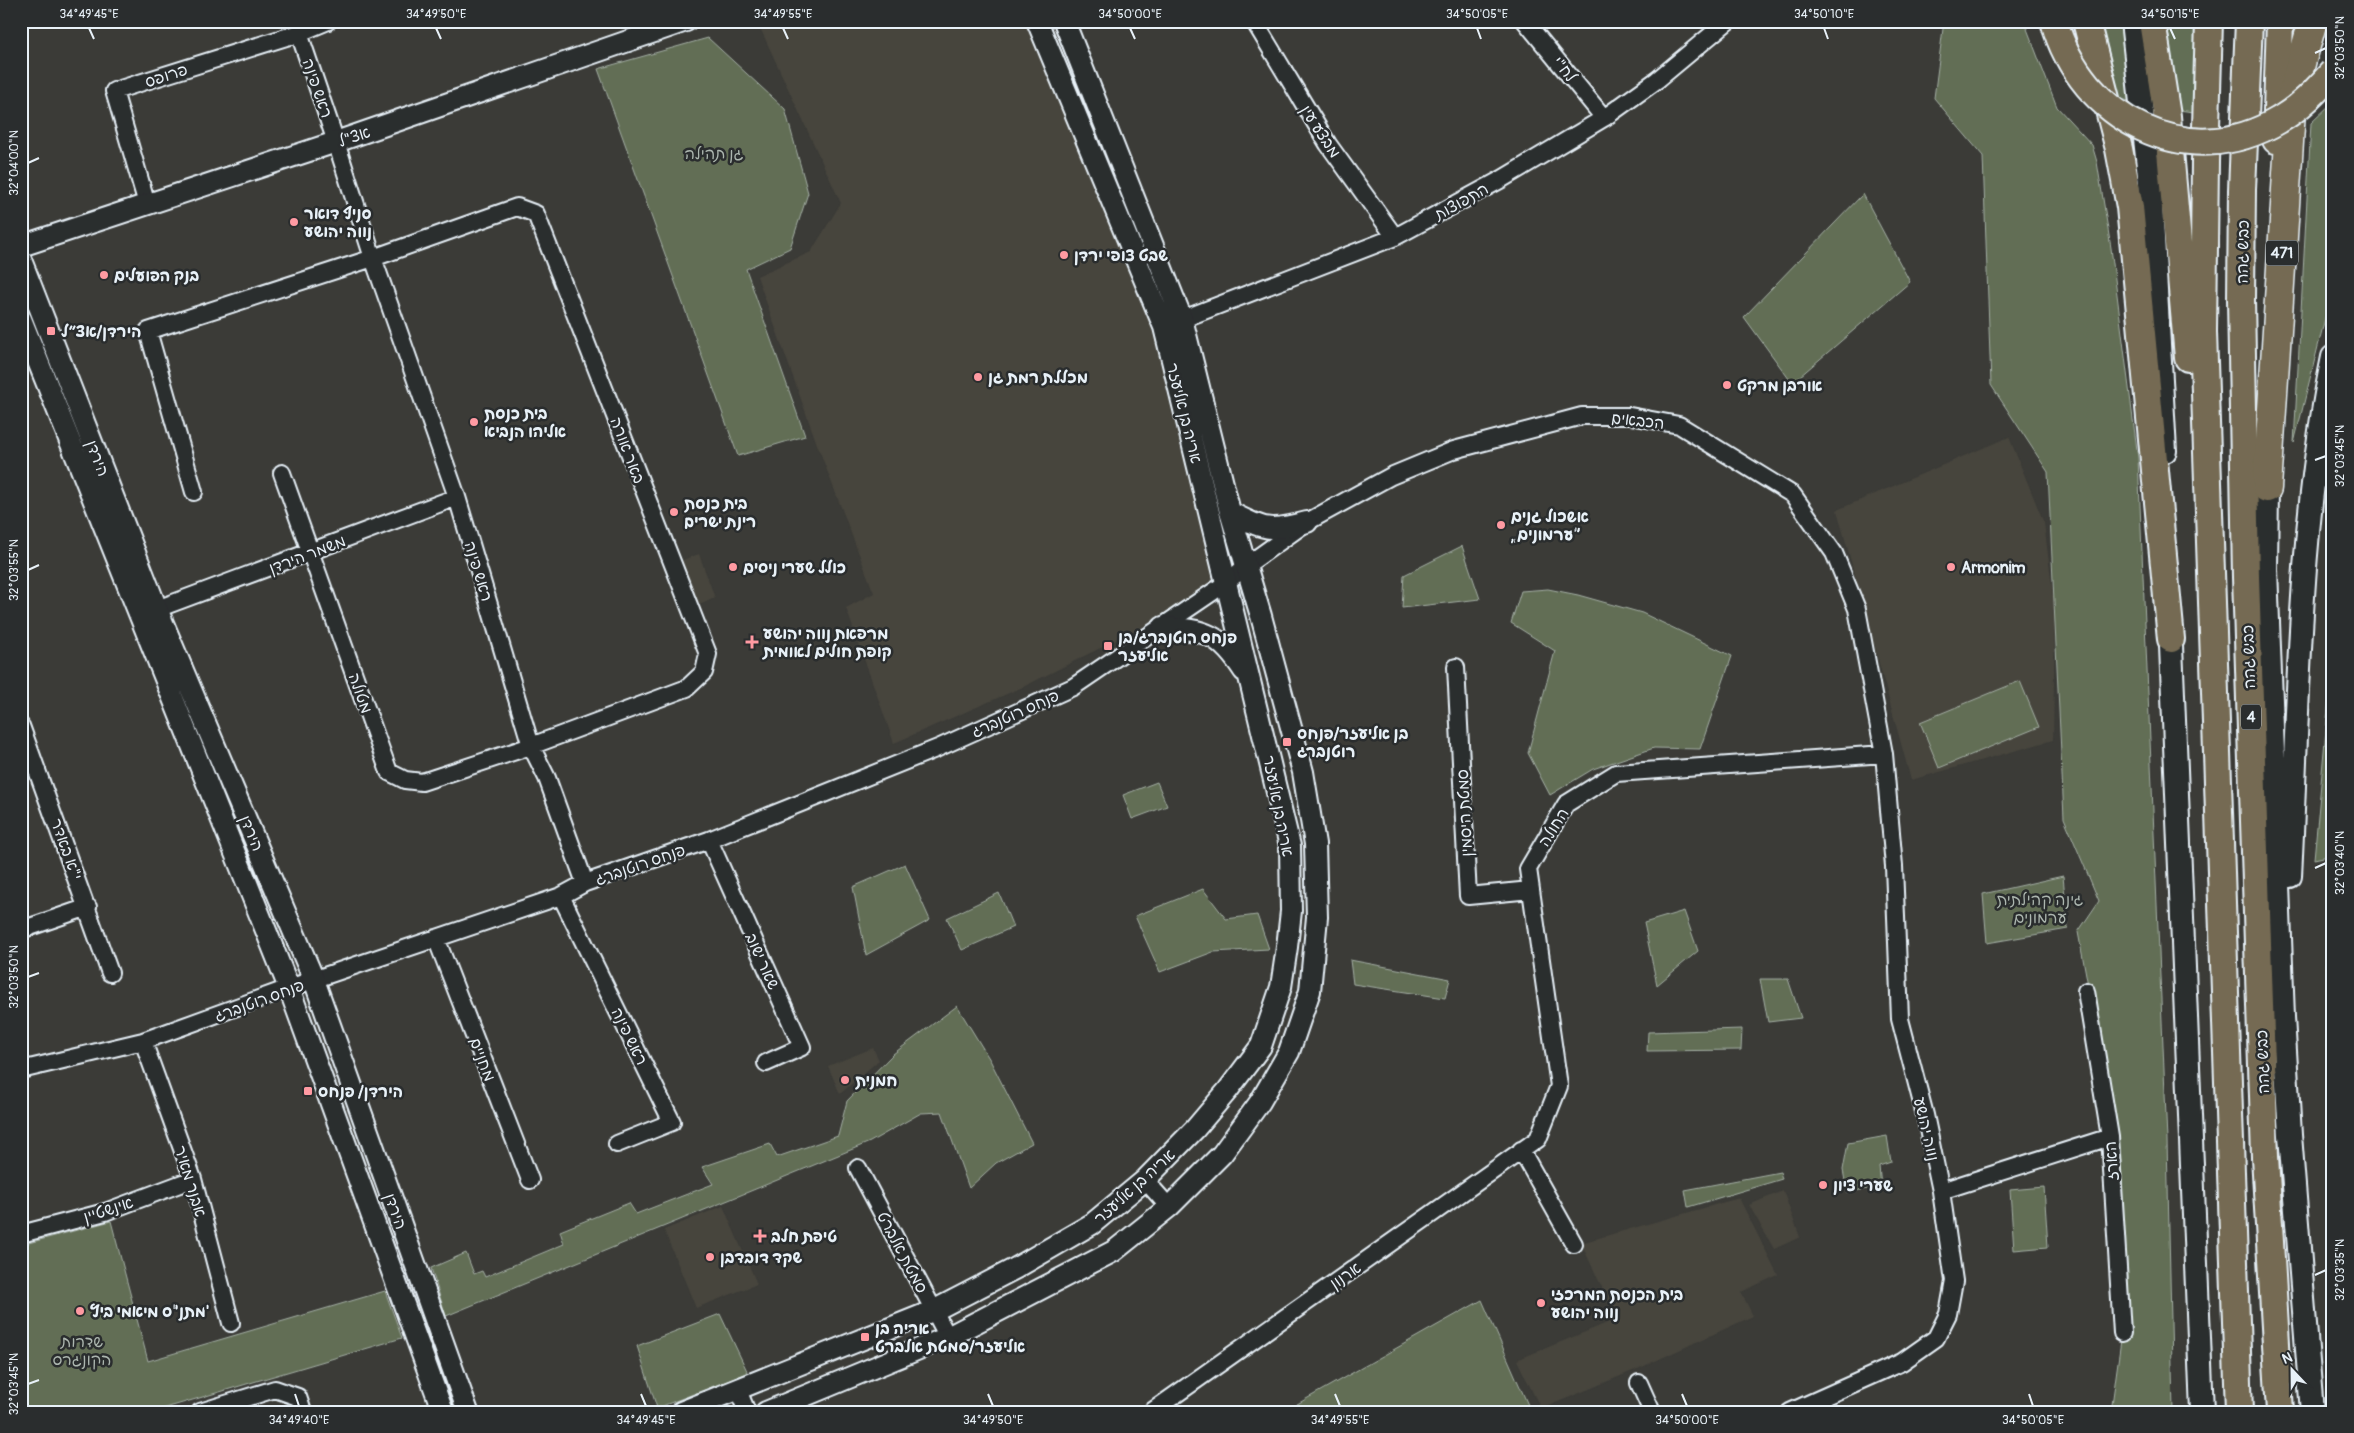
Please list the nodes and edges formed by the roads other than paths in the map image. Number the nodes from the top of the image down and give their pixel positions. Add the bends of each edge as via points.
1 (328, 21) edge
2 (686, 21) edge
3 (1037, 21) edge
4 (1064, 21) edge
5 (1254, 21) edge
6 (1525, 21) edge
7 (1728, 21) edge
8 (2054, 21) edge
9 (2086, 21) edge
10 (2132, 21) edge
11 (2152, 21) edge
12 (2209, 21) edge
13 (2249, 21) edge
14 (2280, 21) edge
15 (2312, 21) edge
16 (299, 33) junction
17 (2333, 72) edge
18 (1604, 118) junction
19 (336, 142) junction
20 (147, 204) junction
21 (1394, 237) junction
22 (21, 246) edge
23 (372, 258) junction
24 (21, 260) edge
25 (21, 319) edge
26 (1173, 323) junction
27 (2333, 357) edge
28 (282, 473) dead end
29 (2267, 488) junction
30 (194, 492) dead end
31 (457, 497) junction
32 (1230, 512) junction
33 (1308, 522) junction
34 (310, 553) junction
35 (1247, 565) junction
36 (1226, 583) junction
37 (157, 609) junction
38 (1163, 627) junction
39 (2171, 639) junction
40 (2214, 666) junction
41 (1456, 667) dead end
42 (1251, 682) junction
43 (21, 726) edge
44 (531, 746) junction
45 (1884, 754) junction
46 (709, 840) junction
47 (585, 883) junction
48 (1531, 890) junction
49 (561, 896) junction
50 (88, 907) junction
51 (21, 930) edge
52 (436, 938) junction
53 (110, 973) dead end
54 (314, 980) junction
55 (289, 988) junction
56 (2086, 991) dead end
57 (2283, 1017) junction
58 (143, 1041) junction
59 (766, 1063) dead end
60 (21, 1070) edge
61 (2110, 1137) junction
62 (1538, 1139) joint
63 (617, 1144) dead end
64 (1521, 1150) junction
65 (858, 1168) dead end
66 (193, 1179) junction
67 (530, 1180) dead end
68 (1145, 1180) junction
69 (1941, 1191) junction
70 (1169, 1207) junction
71 (21, 1234) edge
72 (1574, 1244) dead end
73 (935, 1310) junction
74 (231, 1323) dead end
75 (2122, 1333) dead end
76 (948, 1337) junction
77 (1638, 1382) dead end
78 (738, 1390) junction
79 (200, 1412) edge
80 (302, 1412) edge
81 (443, 1412) edge
82 (468, 1412) edge
83 (681, 1412) edge
84 (747, 1412) edge
85 (766, 1412) edge
86 (1151, 1412) edge
87 (1652, 1412) edge
88 (1790, 1412) edge
89 (2202, 1412) edge
90 (2239, 1412) edge
91 (2280, 1412) edge
92 (2312, 1412) edge

1 - 16 street, פרופס
2 - 19 street, אצ"ל
3 - 26 street, אריה בן אליעזר
4 - 26 street, אריה בן אליעזר
5 - 21 street, מבצע עין via 1328,144
6 - 18 street, לח"י
7 - 18 street, התפוצות via 1657,80
8 - 17 highway, bridge via 2072,66 2103,103 2137,126 2179,140 2214,141 2268,126 2306,101
9 - 39 highway via 2119,149 2130,207
10 - 39 main road via 2153,230
11 - 40 highway via 2173,178
12 - 40 highway, כביש גהה via 2203,332
13 - 91 highway, כביש גהה / 4 via 2242,190 2246,577 2265,1157
14 - 29 highway
15 - 29 highway, 471 via 2292,95
16 - 19 street, ראש פינה
16 - 20 street, פרופס via 114,91
18 - 21 street, התפוצות via 1502,179
19 - 20 street, אצ"ל
19 - 23 street, ראש פינה
20 - 22 street, אצ"ל
21 - 26 street, התפוצות
23 - 30 street via 148,331
23 - 31 street, ראש פינה
23 - 44 street, באר אורה via 517,207 536,214 708,654 704,672 687,688
24 - 37 street, הירדן
25 - 55 street, הירדן
26 - 32 street, אריה בן אליעזר
26 - 36 street, אריה בן אליעזר
27 - 57 main road via 2315,464 2307,548
28 - 34 street, מטולה
29 - 57 main road via 2266,569
31 - 34 street, משמר הירדן
31 - 44 street, ראש פינה
32 - 33 street via 1268,529 1283,529
32 - 35 street, אריה בן אליעזר
33 - 35 street, הכבאים
33 - 45 street, הכבאים via 1390,476 1454,450 1582,416 1630,416 1679,425 1792,495 1834,553 1857,610
34 - 37 street, משמר הירדן
34 - 44 street, מטולה via 389,772 405,780 422,782
35 - 36 street, הכבאים
35 - 70 street, אריה בן אליעזר via 1303,772 1315,844 1317,917 1310,991 1289,1052 1260,1102 1222,1154
36 - 38 street, פנחס רוטנברג
36 - 42 street, אריה בן אליעזר
37 - 54 street, הירדן
38 - 42 street via 1211,635 1230,650
38 - 46 street, פנחס רוטנברג via 1073,687 938,748
39 - 89 main road
40 - 90 highway, כביש גהה
41 - 48 street, סמטת היסמין via 1468,896
42 - 68 street, אריה בן אליעזר via 1290,846 1291,910 1281,988 1261,1046 1195,1129
43 - 50 street, י"א באדר
44 - 47 street, ראש פינה via 547,778
45 - 48 street, החולה via 1616,773 1566,804 1528,869
45 - 69 street, נווה יהושע via 1894,866 1900,1019
46 - 47 street, פנחס רוטנברג
46 - 59 street, שאר ישוב via 802,1047
47 - 49 street, פנחס רוטנברג
48 - 62 street, החולה via 1559,1086
49 - 52 street, פנחס רוטנברג
49 - 63 street, ראש פינה via 672,1122
50 - 51 street
50 - 53 street, י"א באדר
52 - 54 street, פנחס רוטנברג
52 - 67 street, מחניים
54 - 55 street, פנחס רוטנברג
54 - 82 street, הירדן
55 - 58 street, פנחס רוטנברג
55 - 81 street, הירדן
56 - 61 street, הארז
57 - 92 main road
58 - 60 street, פנחס רוטנברג
58 - 66 street, אבנר מאיר
61 - 69 street
61 - 75 street, הארז
62 - 64 street, ארנון
64 - 72 street
64 - 86 street, ארנון
65 - 73 street, סמטת אלברט
66 - 71 street, אינשטיין via 105,1212
66 - 74 street, אבנר מאיר
68 - 70 street
68 - 73 street, אריה בן אליעזר via 1092,1224
69 - 88 street, נווה יהושע via 1954,1281 1948,1314 1936,1338 1902,1362
70 - 76 street, אריה בן אליעזר via 1114,1251
73 - 76 street, סמטת אלברט
73 - 78 street, אריה בן אליעזר
76 - 85 street, אריה בן אליעזר
77 - 87 street
78 - 83 street, אריה בן אליעזר
78 - 84 street
79 - 80 street via 275,1389 298,1397

